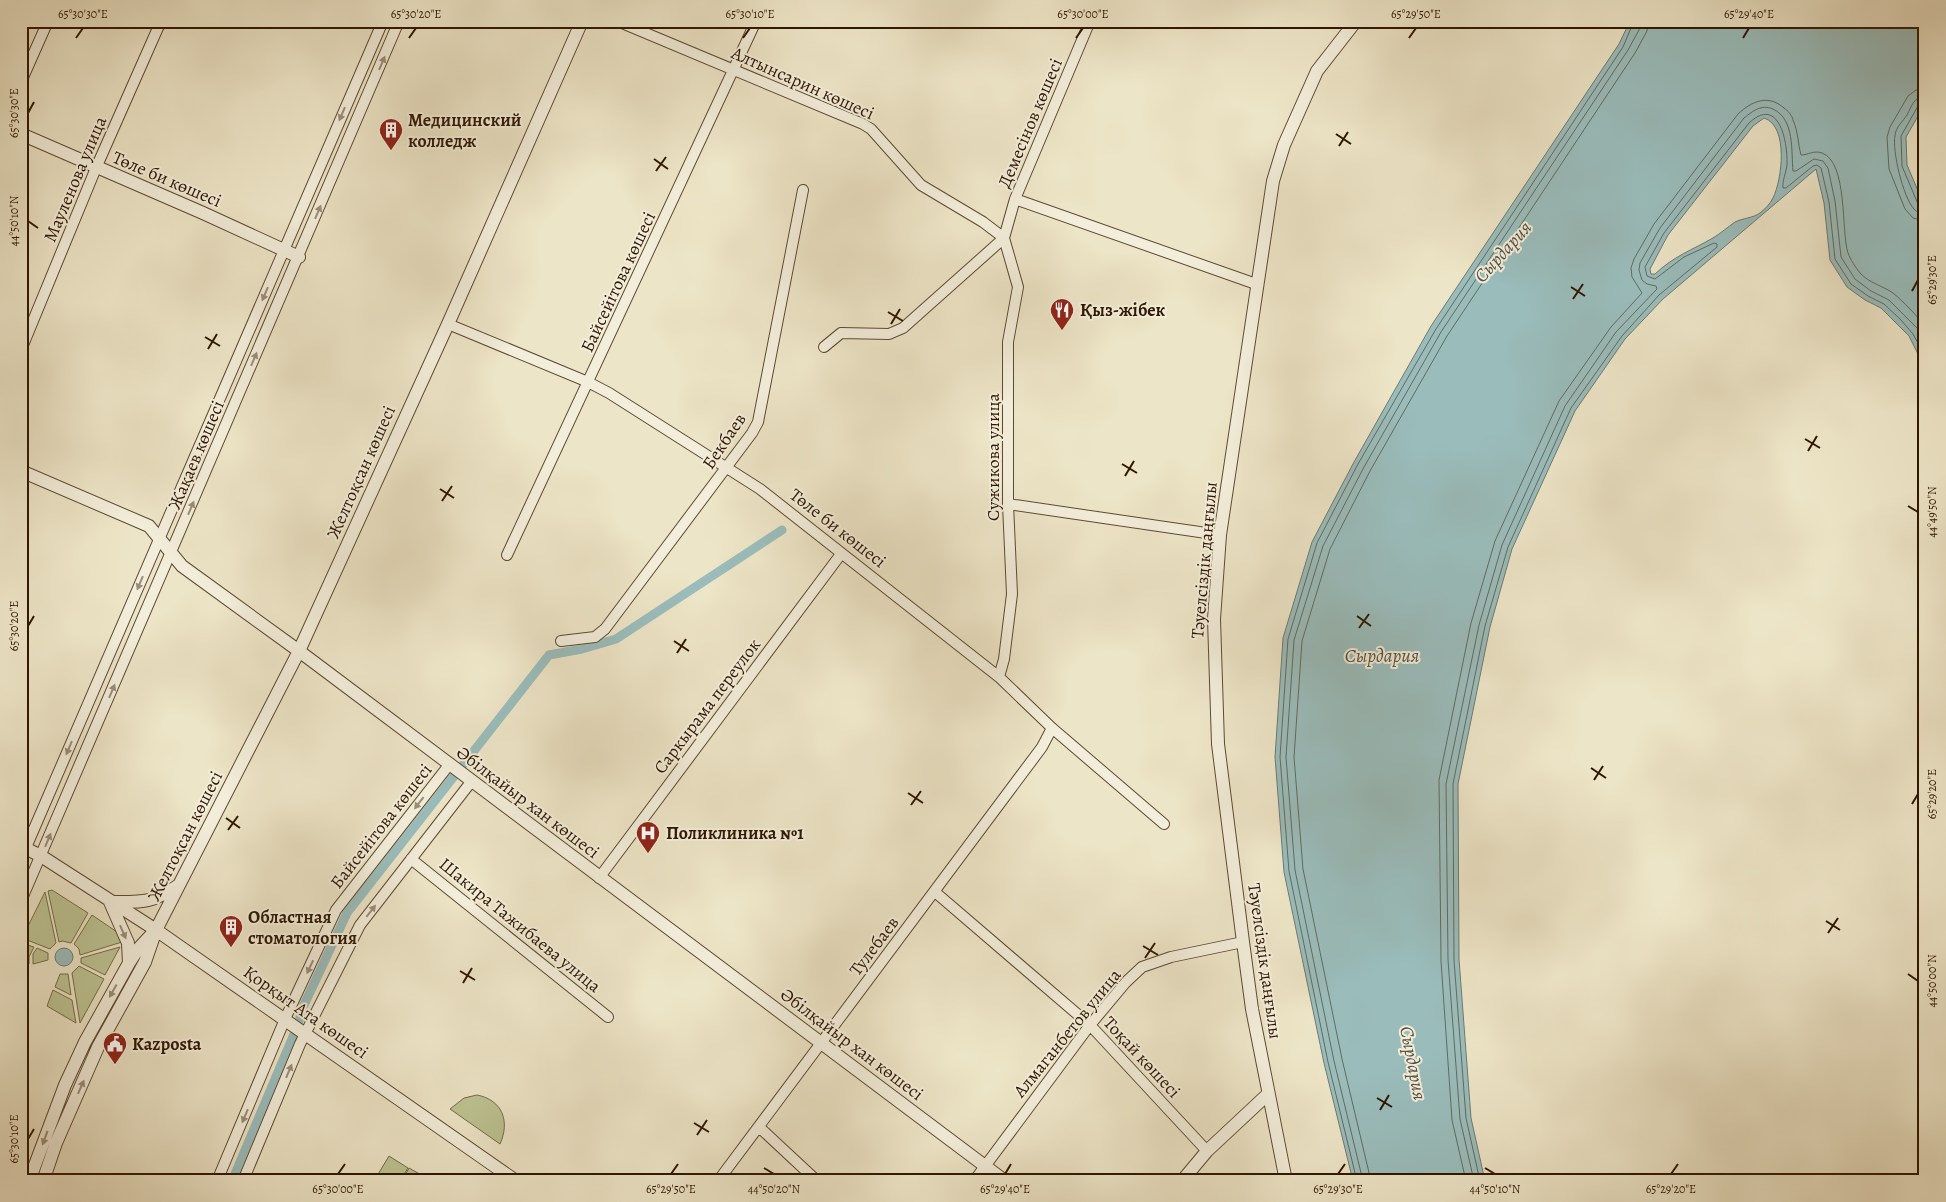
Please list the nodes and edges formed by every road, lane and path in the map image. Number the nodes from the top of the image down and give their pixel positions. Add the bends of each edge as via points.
1 (48, 21) edge
2 (161, 21) edge
3 (383, 21) edge
4 (400, 21) edge
5 (582, 21) edge
6 (617, 21) edge
7 (756, 21) edge
8 (1090, 21) edge
9 (1356, 21) edge
10 (734, 70) junction
11 (21, 82) edge
12 (21, 134) edge
13 (96, 168) junction
14 (803, 190) dead end
15 (1015, 200) junction
16 (1004, 238) junction
17 (284, 250) junction
18 (299, 257) junction
19 (1256, 284) junction
20 (448, 324) junction
21 (824, 347) dead end
22 (21, 350) edge
23 (588, 382) junction
24 (726, 469) junction
25 (21, 471) edge
26 (1008, 504) junction
27 (1220, 535) junction
28 (159, 538) junction
29 (172, 553) junction
30 (841, 554) junction
31 (507, 555) dead end
32 (561, 642) dead end
33 (299, 652) junction
34 (999, 677) junction
35 (1052, 728) junction
36 (449, 765) junction
37 (471, 782) junction
38 (1164, 824) dead end
39 (23, 851) edge
40 (40, 856) junction
41 (411, 859) junction
42 (600, 878) junction
43 (179, 885) junction
44 (935, 892) junction
45 (21, 901) edge
46 (110, 902) junction
47 (156, 930) junction
48 (1243, 942) junction
49 (129, 964) junction
50 (608, 1017) dead end
51 (285, 1019) junction
52 (1090, 1025) junction
53 (306, 1034) junction
54 (822, 1043) junction
55 (1268, 1094) junction
56 (759, 1127) junction
57 (1207, 1151) junction
58 (985, 1166) junction
59 (29, 1181) edge
60 (43, 1181) edge
61 (217, 1181) edge
62 (243, 1181) edge
63 (516, 1181) edge
64 (718, 1181) edge
65 (817, 1181) edge
66 (974, 1181) edge
67 (1005, 1181) edge
68 (1182, 1181) edge
69 (1286, 1181) edge

1 - 11 street
2 - 13 street, Мауленова улица
3 -> 17 street, Жақаев көшесі
18 -> 4 street, Жақаев көшесі
5 - 20 street, Желтоқсан көшесі
6 - 10 street, Алтынсарин көшесі
7 - 10 street, Байсейітова көшесі
8 - 15 street, Демесінов көшесі
9 - 19 street, Тәуелсіздік даңғылы via 1318,71 1284,145 1273,181
10 - 16 street, Алтынсарин көшесі via 871,128 921,185
10 - 23 street, Байсейітова көшесі
12 - 13 street, Төле би көшесі
13 - 17 street, Төле би көшесі
13 - 22 street, Мауленова улица
14 - 24 street, Бекбаев via 758,422
15 - 16 street, Демесінов көшесі
15 - 19 street
16 - 21 street via 903,328 889,334 841,333
16 - 26 street, Сужикова улица via 1018,287 1008,342
17 - 18 street, Төле би көшесі
17 -> 28 street, Жақаев көшесі
29 -> 18 street, Жақаев көшесі
19 - 27 street, Тәуелсіздік даңғылы
20 - 23 street, Төле би көшесі
20 - 33 street, Желтоқсан көшесі
23 - 24 street, Төле би көшесі
23 - 31 street, Байсейітова көшесі
24 - 30 street, Төле би көшесі via 760,489
24 - 32 street, Бекбаев via 605,629 595,637
25 - 28 street, Әбілқайыр хан көшесі via 149,526
26 - 27 street
26 - 34 street, Сужикова улица via 1012,594
27 - 48 street, Тәуелсіздік даңғылы via 1214,619 1218,735
28 - 29 street, Әбілқайыр хан көшесі
28 -> 39 street, Жақаев көшесі
29 - 33 street, Әбілқайыр хан көшесі via 182,566
40 -> 29 street, Жақаев көшесі
30 - 34 street, Төле би көшесі
30 - 42 street, Саркырама переулок
33 - 36 street, Әбілқайыр хан көшесі
33 - 43 street, Желтоқсан көшесі
34 - 35 street, Төле би көшесі
35 - 38 street, Төле би көшесі
35 - 44 street, Тулебаев via 1042,747
36 - 37 street, Әбілқайыр хан көшесі
36 -> 51 street, Байсейітова көшесі via 336,910
37 - 41 street
37 - 42 street, Әбілқайыр хан көшесі
39 - 40 street, Қорқыт Ата көшесі
40 - 45 street, Жақаев көшесі
40 - 46 street, Қорқыт Ата көшесі
41 - 50 street, Шакира Тажибаева улица
53 -> 41 street via 360,925
42 - 54 street, Әбілқайыр хан көшесі
43 - 46 street via 148,901
43 - 47 street, Желтоқсан көшесі
44 - 52 street, Тоқай көшесі
44 - 54 street, Тулебаев
46 - 47 street, Қорқыт Ата көшесі
46 -> 49 street via 128,943
47 - 49 street, Желтоқсан көшесі
47 - 51 street, Қорқыт Ата көшесі
60 -> 47 street, Желтоқсан көшесі via 98,1047 145,962
48 - 52 street, Алмаганбетов улица via 1170,957 1142,967
48 - 55 street, Тәуелсіздік даңғылы
49 -> 59 street, Желтоқсан көшесі via 69,1076
51 - 53 street, Қорқыт Ата көшесі
51 -> 61 street, Байсейітова көшесі
52 - 57 street, Тоқай көшесі
52 - 58 street, Алмаганбетов улица
62 -> 53 street
53 - 63 street, Қорқыт Ата көшесі
54 - 56 street, Тулебаев
54 - 58 street, Әбілқайыр хан көшесі
55 - 57 street
55 - 69 street, Тәуелсіздік даңғылы
56 - 64 street, Тулебаев
56 - 65 street
57 - 68 street
58 - 66 street, Алмаганбетов улица
58 - 67 street, Әбілқайыр хан көшесі

